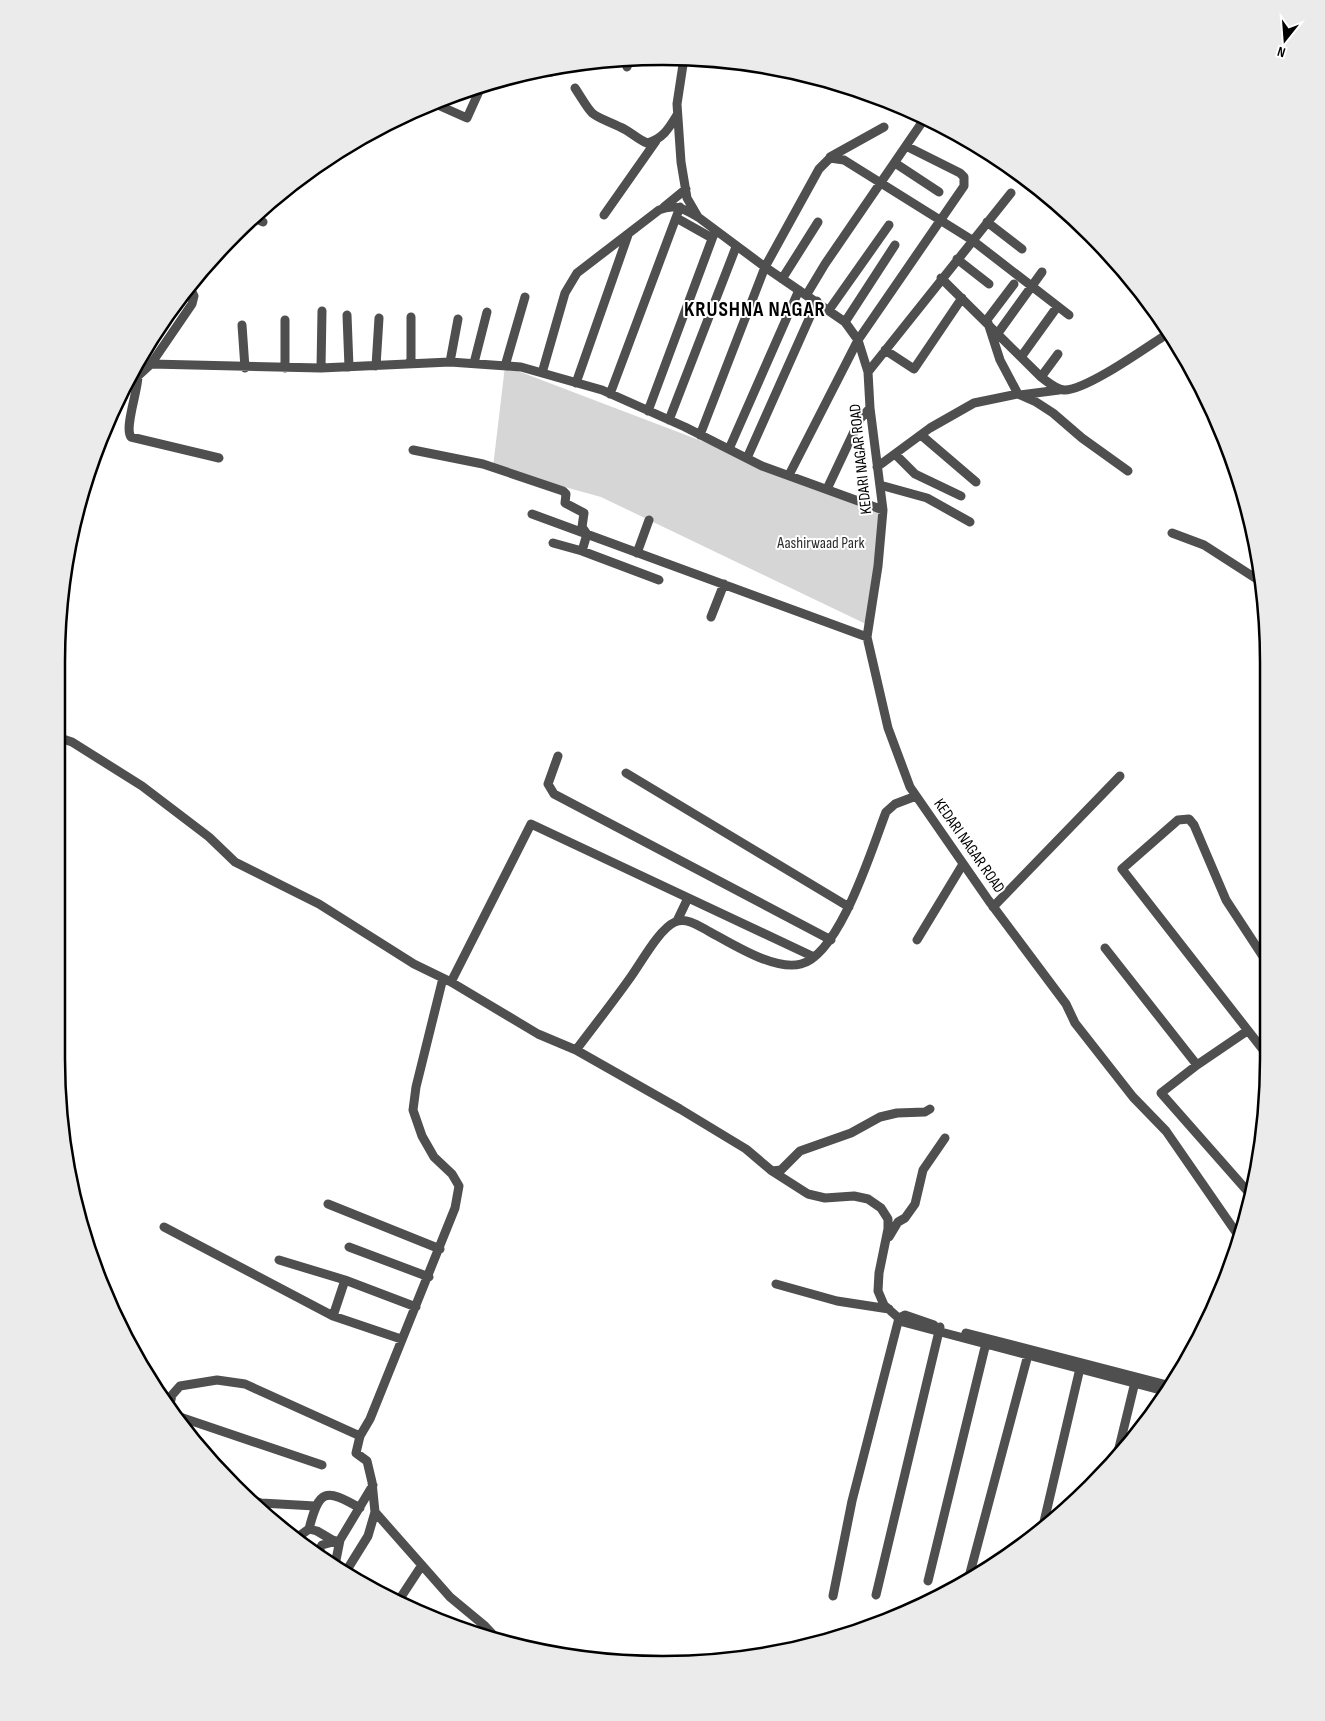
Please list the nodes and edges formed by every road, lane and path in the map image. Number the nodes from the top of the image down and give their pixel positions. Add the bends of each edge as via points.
1 (683, 66) edge
2 (575, 88) dead end
3 (478, 95) edge
4 (442, 107) edge
5 (678, 115) junction
6 (921, 124) edge
7 (884, 127) dead end
8 (656, 141) junction
9 (906, 146) junction
10 (830, 158) junction
11 (895, 163) junction
12 (881, 185) junction
13 (686, 189) junction
14 (938, 192) dead end
15 (1011, 193) dead end
16 (680, 207) junction
17 (659, 210) junction
18 (604, 215) dead end
19 (698, 217) junction
20 (680, 220) dead end
21 (939, 220) junction
22 (818, 222) dead end
23 (987, 222) junction
24 (889, 225) dead end
25 (628, 235) junction
26 (713, 235) junction
27 (972, 240) junction
28 (895, 245) dead end
29 (736, 247) junction
30 (1022, 249) dead end
31 (957, 259) junction
32 (765, 267) junction
33 (1042, 272) dead end
34 (941, 278) junction
35 (782, 279) junction
36 (989, 284) dead end
37 (1014, 284) dead end
38 (1032, 287) junction
39 (803, 292) junction
40 (193, 294) edge
41 (525, 297) dead end
42 (962, 298) junction
43 (817, 301) junction
44 (1057, 307) junction
45 (829, 310) junction
46 (322, 311) dead end
47 (487, 312) dead end
48 (348, 315) dead end
49 (1069, 315) dead end
50 (411, 317) dead end
51 (379, 318) dead end
52 (458, 319) dead end
53 (285, 320) dead end
54 (845, 322) junction
55 (987, 322) junction
56 (242, 325) dead end
57 (998, 333) junction
58 (1163, 337) edge
59 (858, 340) junction
60 (885, 350) junction
61 (1058, 354) dead end
62 (1021, 357) junction
63 (450, 362) junction
64 (411, 363) junction
65 (151, 364) junction
66 (474, 364) junction
67 (349, 366) junction
68 (376, 366) junction
69 (505, 366) junction
70 (245, 368) junction
71 (285, 368) junction
72 (321, 368) junction
73 (141, 371) edge
74 (868, 372) junction
75 (542, 373) junction
76 (1041, 377) junction
77 (135, 383) edge
78 (576, 383) junction
79 (1061, 389) junction
80 (610, 394) junction
81 (1019, 395) junction
82 (870, 408) junction
83 (648, 411) junction
84 (669, 420) junction
85 (700, 435) junction
86 (921, 435) junction
87 (730, 449) junction
88 (413, 450) dead end
89 (896, 454) junction
90 (218, 458) dead end
91 (747, 458) junction
92 (877, 467) junction
93 (1128, 471) dead end
94 (789, 475) junction
95 (976, 482) dead end
96 (880, 484) junction
97 (827, 489) junction
98 (961, 496) dead end
99 (883, 510) junction
100 (532, 514) dead end
101 (649, 520) dead end
102 (970, 522) dead end
103 (1172, 533) dead end
104 (587, 534) junction
105 (553, 543) dead end
106 (582, 551) junction
107 (637, 552) junction
108 (1254, 576) edge
109 (659, 580) dead end
110 (724, 584) junction
111 (711, 617) dead end
112 (867, 637) junction
113 (65, 740) edge
114 (558, 756) dead end
115 (626, 773) dead end
116 (1120, 776) dead end
117 (916, 796) junction
118 (963, 864) junction
119 (688, 898) junction
120 (849, 907) junction
121 (993, 907) junction
122 (677, 921) junction
123 (830, 940) junction
124 (917, 940) dead end
125 (1105, 948) dead end
126 (1260, 952) edge
127 (814, 957) junction
128 (447, 980) junction
129 (1247, 1031) junction
130 (1260, 1046) edge
131 (576, 1050) junction
132 (1197, 1065) junction
133 (930, 1109) dead end
134 (945, 1138) dead end
135 (772, 1171) junction
136 (1246, 1189) edge
137 (328, 1204) dead end
138 (164, 1227) dead end
139 (1235, 1230) edge
140 (884, 1246) junction
141 (348, 1247) dead end
142 (440, 1249) junction
143 (279, 1260) dead end
144 (429, 1277) junction
145 (345, 1280) junction
146 (776, 1284) dead end
147 (416, 1307) junction
148 (889, 1310) junction
149 (333, 1316) junction
150 (900, 1318) junction
151 (940, 1329) junction
152 (401, 1339) junction
153 (986, 1341) junction
154 (1028, 1352) junction
155 (1081, 1366) junction
156 (1136, 1381) junction
157 (1162, 1385) edge
158 (1160, 1389) edge
159 (171, 1398) edge
160 (186, 1419) edge
161 (360, 1436) junction
162 (1121, 1442) edge
163 (322, 1465) dead end
164 (373, 1485) junction
165 (263, 1502) edge
166 (315, 1506) junction
167 (360, 1508) junction
168 (375, 1512) junction
169 (1045, 1517) edge
170 (309, 1529) junction
171 (302, 1535) edge
172 (337, 1541) junction
173 (320, 1548) edge
174 (336, 1558) edge
175 (422, 1565) junction
176 (349, 1566) edge
177 (971, 1570) edge
178 (928, 1582) dead end
179 (876, 1595) dead end
180 (402, 1596) edge
181 (833, 1596) dead end
182 (489, 1630) edge

1 - 5 street, KEDARI NAGAR ROAD
2 - 8 street via 593,116 621,127 638,140
3 - 4 street via 467,118
5 - 8 street
5 - 13 street, KEDARI NAGAR ROAD
6 - 9 street
7 - 10 street
8 - 18 street
9 - 11 street
9 - 21 street via 964,177 964,186
10 - 12 street via 844,160
10 - 32 street via 819,169
11 - 12 street
11 - 14 street
12 - 21 street
12 - 39 street
13 - 17 street
13 - 19 street, KEDARI NAGAR ROAD via 687,198
15 - 23 street
16 - 17 street via 669,206
16 - 19 street
16 - 80 street
17 - 25 street
19 - 26 street, KEDARI NAGAR ROAD
20 - 26 street
21 - 27 street
21 - 59 street
22 - 35 street
23 - 27 street
23 - 30 street
24 - 45 street
25 - 75 street via 577,273 566,293
25 - 78 street
26 - 29 street, KEDARI NAGAR ROAD
26 - 83 street
27 - 31 street
27 - 38 street
28 - 54 street
29 - 32 street, KEDARI NAGAR ROAD
29 - 84 street
31 - 34 street
31 - 36 street
32 - 35 street, KEDARI NAGAR ROAD
32 - 85 street
33 - 38 street
34 - 42 street
34 - 60 street
35 - 39 street, KEDARI NAGAR ROAD
37 - 55 street
38 - 44 street
38 - 57 street
39 - 43 street, KEDARI NAGAR ROAD
39 - 87 street
40 - 65 street via 192,304
41 - 69 street
42 - 55 street
42 - 60 street via 914,370
43 - 45 street, KEDARI NAGAR ROAD
43 - 91 street
44 - 49 street
44 - 62 street
45 - 54 street, KEDARI NAGAR ROAD
46 - 72 street
47 - 66 street
48 - 67 street
50 - 64 street
51 - 68 street
52 - 63 street
53 - 71 street
54 - 59 street, KEDARI NAGAR ROAD
55 - 57 street
55 - 81 street via 1000,360
56 - 70 street
57 - 62 street
58 - 79 street via 1081,387
59 - 74 street, KEDARI NAGAR ROAD
59 - 94 street
60 - 74 street
61 - 76 street
62 - 76 street
63 - 64 street
63 - 66 street
64 - 68 street
65 - 70 street
65 - 73 street
66 - 69 street
67 - 68 street
67 - 72 street
69 - 75 street
70 - 71 street
71 - 72 street
74 - 82 street, KEDARI NAGAR ROAD
75 - 78 street
76 - 79 street
77 - 90 street via 136,394 128,428 131,437
78 - 80 street
79 - 81 street
80 - 83 street
81 - 86 street via 974,403
81 - 93 street via 1053,413
82 - 92 street, KEDARI NAGAR ROAD
82 - 97 street via 860,419
83 - 84 street
84 - 85 street
85 - 87 street
86 - 89 street
86 - 95 street
87 - 91 street
88 - 104 street via 483,464 563,490 565,503 584,513 582,527
89 - 92 street
89 - 98 street via 915,474
91 - 94 street
92 - 96 street, KEDARI NAGAR ROAD
94 - 97 street
96 - 99 street, KEDARI NAGAR ROAD
96 - 102 street via 927,498
97 - 99 street
99 - 112 street, KEDARI NAGAR ROAD
100 - 104 street
101 - 107 street
103 - 108 street via 1204,545
104 - 106 street
104 - 107 street
105 - 106 street
106 - 109 street
107 - 110 street
110 - 111 street
110 - 112 street
112 - 117 street, KEDARI NAGAR ROAD via 888,728
113 - 128 street via 142,786 235,862 319,904 414,964
114 - 123 street via 548,784 554,794
115 - 120 street
116 - 121 street
117 - 118 street, KEDARI NAGAR ROAD
117 - 120 street via 886,812
118 - 121 street, KEDARI NAGAR ROAD
118 - 124 street
119 - 122 street
119 - 127 street
119 - 128 street via 530,824
120 - 123 street
121 - 139 street, KEDARI NAGAR ROAD via 1066,1004 1075,1023 1133,1097 1166,1131
122 - 127 street via 690,921 757,957 783,964 800,964
122 - 131 street via 670,924 654,944
123 - 127 street
125 - 132 street
126 - 129 street via 1226,900 1189,819 1178,820 1122,869
128 - 131 street via 538,1034
128 - 142 street via 416,1087 413,1110 434,1157 452,1174 459,1186 455,1208
129 - 130 street
129 - 132 street
131 - 135 street via 746,1149
132 - 136 street via 1161,1093
133 - 135 street via 880,1117 800,1151 781,1170
134 - 140 street via 923,1170 915,1204 898,1222
135 - 140 street via 808,1194 825,1198 854,1196 868,1199 888,1219
137 - 142 street
138 - 149 street
140 - 148 street via 878,1291
141 - 144 street
142 - 144 street
143 - 145 street
144 - 147 street
145 - 147 street
145 - 149 street
146 - 148 street via 836,1301
147 - 152 street
148 - 150 street
149 - 152 street
150 - 151 street via 905,1315
150 - 181 street via 852,1502
151 - 153 street
151 - 179 street
152 - 161 street via 370,1419
153 - 154 street
153 - 178 street
154 - 155 street
154 - 177 street
155 - 156 street
155 - 169 street
156 - 157 street
156 - 158 street
156 - 162 street
159 - 161 street via 180,1386 217,1380 245,1384
160 - 163 street
161 - 164 street via 356,1453 367,1461
164 - 167 street
164 - 168 street
165 - 166 street
166 - 167 street via 324,1496 332,1494
166 - 170 street
167 - 172 street
168 - 175 street
168 - 176 street via 368,1536
170 - 171 street
170 - 172 street
172 - 173 street
172 - 174 street
175 - 180 street
175 - 182 street via 450,1597

